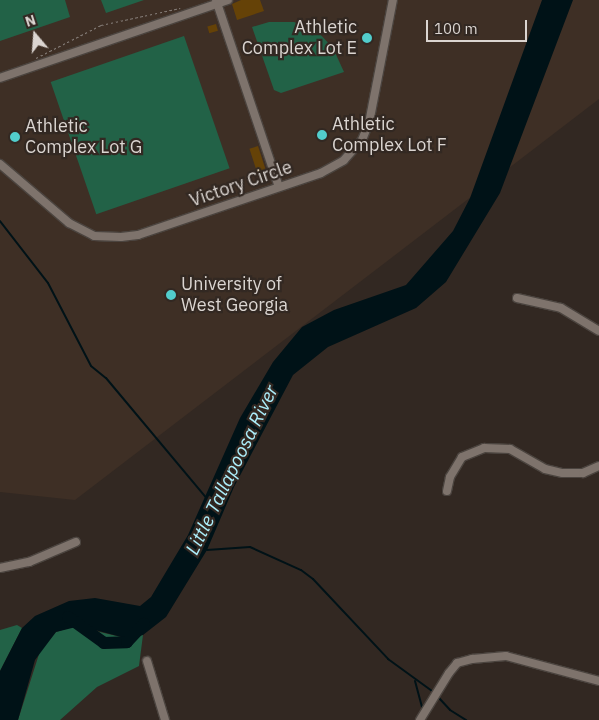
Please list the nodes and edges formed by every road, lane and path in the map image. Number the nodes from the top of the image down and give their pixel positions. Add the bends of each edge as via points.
1 (228, 0) edge
2 (393, 0) edge
3 (217, 2) edge
4 (186, 7) dead end
5 (99, 20) dead end
6 (101, 25) junction
7 (35, 58) dead end
8 (0, 78) edge
9 (0, 164) edge
10 (279, 187) junction
11 (517, 298) dead end
12 (599, 331) edge
13 (599, 466) edge
14 (447, 491) dead end
15 (76, 542) dead end
16 (0, 568) edge
17 (147, 661) dead end
18 (599, 681) edge
19 (165, 720) edge
20 (420, 720) edge

1 - 3 street
2 - 10 street, Victory Circle via 369,124 362,140 344,160 321,173
3 - 8 street
3 - 10 street
4 - 6 path
5 - 6 path
6 - 7 path
9 - 10 street, Victory Circle via 69,223 94,236 138,235
11 - 12 street via 561,308
13 - 14 street via 583,472 562,473 545,468 510,449 484,448 462,457 450,477
15 - 16 street via 29,562
17 - 19 street
18 - 20 street via 506,656 472,659 457,663

